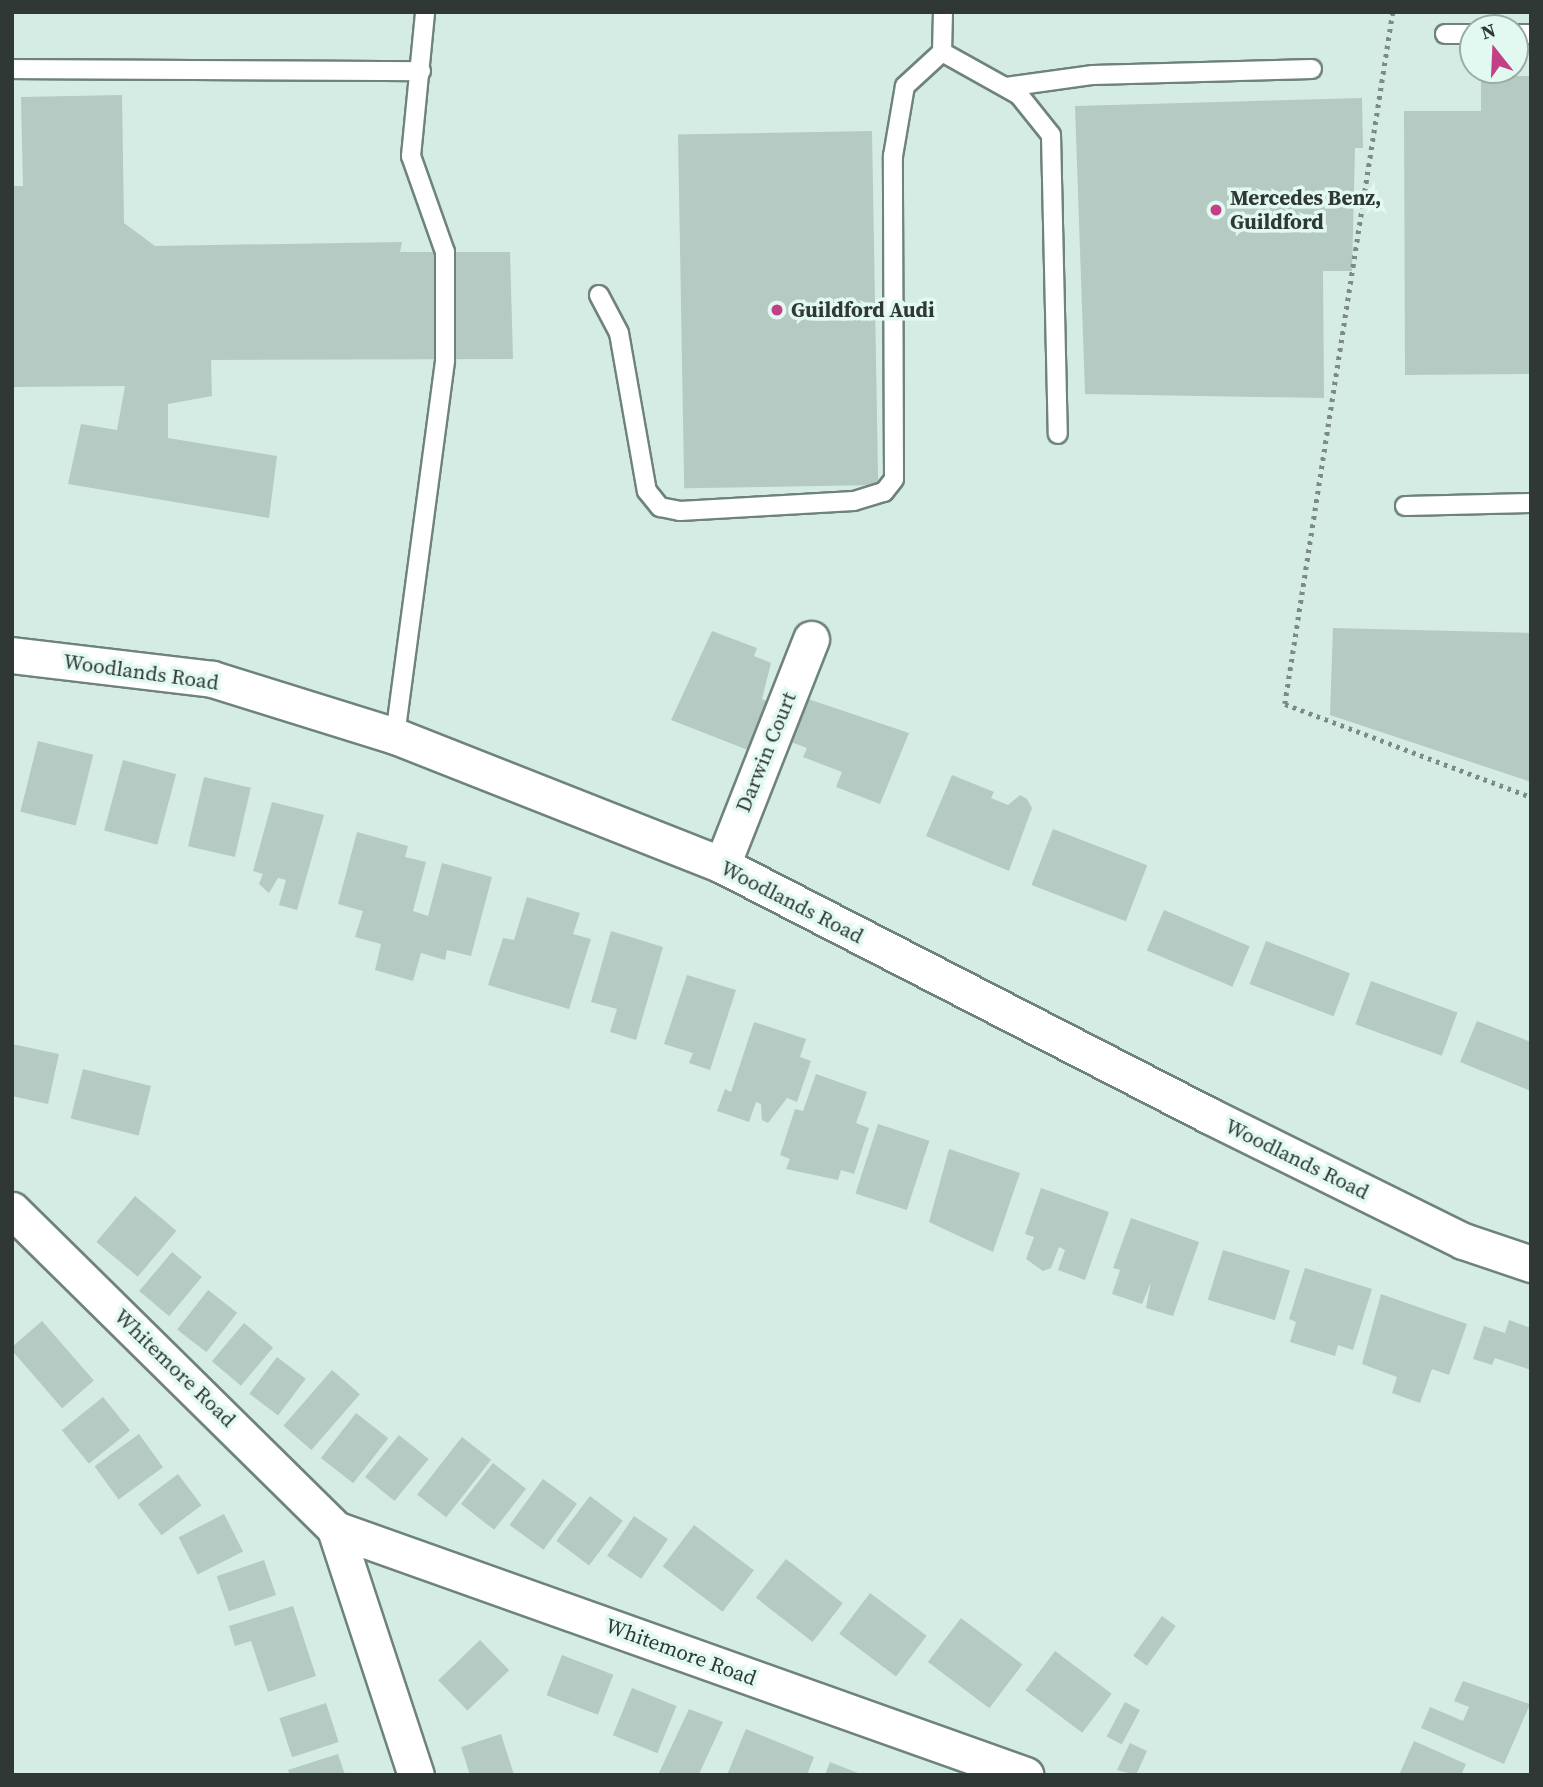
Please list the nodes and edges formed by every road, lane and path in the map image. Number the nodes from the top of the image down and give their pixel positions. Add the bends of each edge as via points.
1 (425, 12) edge
2 (943, 12) edge
3 (1393, 12) edge
4 (1445, 34) dead end
5 (1459, 34) edge
6 (942, 52) junction
7 (12, 69) edge
8 (1312, 69) dead end
9 (421, 71) junction
10 (1006, 87) junction
11 (599, 295) dead end
12 (1058, 434) dead end
13 (1531, 503) edge
14 (1405, 506) dead end
15 (811, 639) dead end
16 (12, 655) edge
17 (395, 736) junction
18 (1531, 797) edge
19 (722, 865) junction
20 (12, 1210) edge
21 (1531, 1264) edge
22 (335, 1529) junction
23 (416, 1775) edge
24 (1026, 1775) edge

1 - 9 lane
2 - 6 lane
3 - 18 path via 1285,704
4 - 5 lane
6 - 10 lane
6 - 11 lane via 905,86 892,156 894,479 884,492 855,501 680,511 660,507 647,491 619,334
7 - 9 lane
8 - 10 lane via 1093,75
9 - 17 lane via 411,156 445,252 444,360
10 - 12 lane via 1019,95 1051,135
13 - 14 lane
15 - 19 street, Darwin Court
16 - 17 street, Woodlands Road via 212,679
17 - 19 street, Woodlands Road
19 - 21 street, Woodlands Road via 1463,1241
20 - 22 street, Whitemore Road
22 - 23 street, Whitemore Road
22 - 24 street, Whitemore Road

